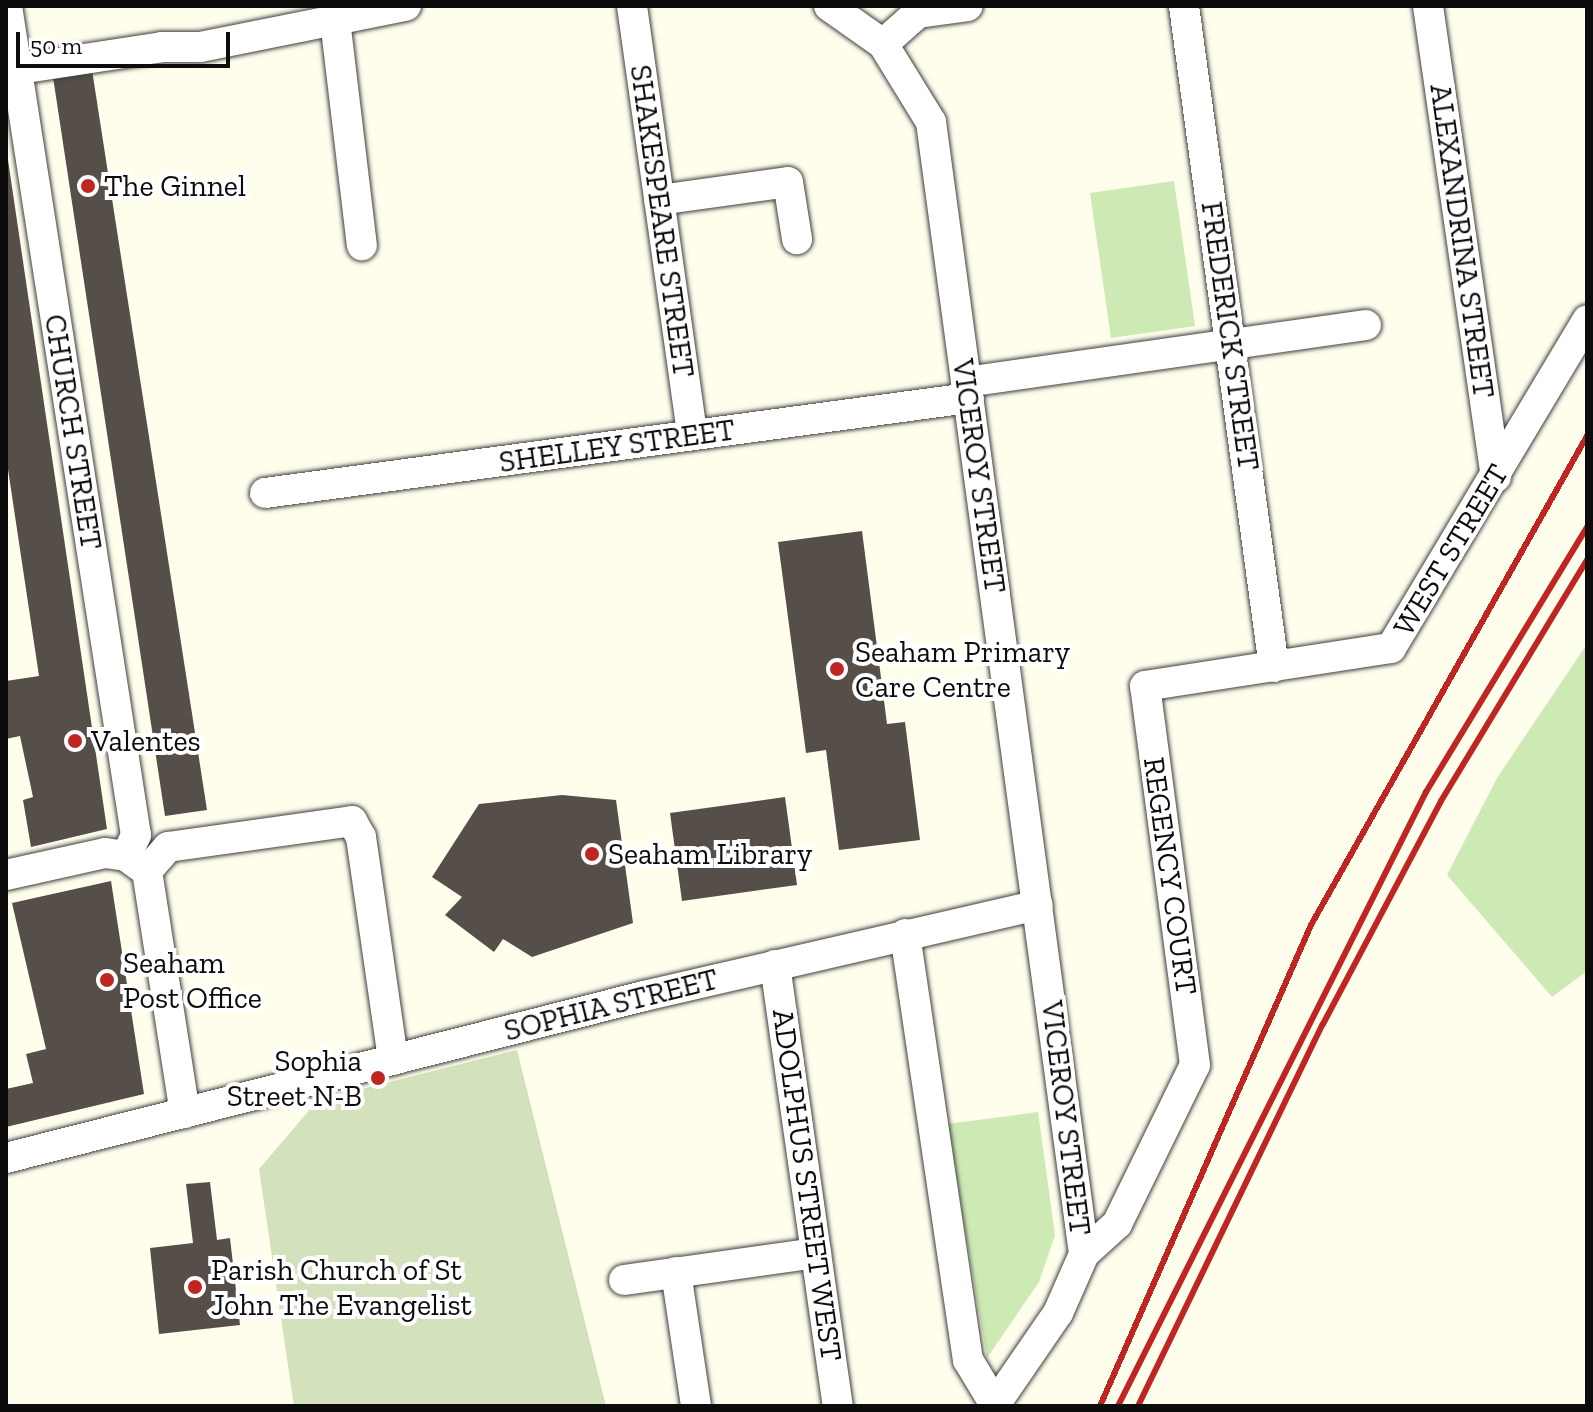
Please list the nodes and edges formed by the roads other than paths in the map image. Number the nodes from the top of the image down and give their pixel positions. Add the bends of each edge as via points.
1 (7, 6) edge
2 (406, 6) edge
3 (632, 6) edge
4 (829, 6) edge
5 (968, 6) edge
6 (1184, 6) edge
7 (1428, 6) edge
8 (322, 17) edge
9 (883, 44) junction
10 (12, 70) edge
11 (659, 200) junction
12 (797, 239) dead end
13 (362, 245) dead end
14 (1587, 320) edge
15 (1366, 325) dead end
16 (1231, 345) junction
17 (968, 390) junction
18 (692, 435) junction
19 (1496, 477) junction
20 (265, 493) dead end
21 (1274, 667) junction
22 (1145, 686) joint
23 (137, 864) junction
24 (6, 875) edge
25 (1038, 905) junction
26 (905, 934) junction
27 (775, 965) junction
28 (393, 1060) junction
29 (185, 1113) junction
30 (6, 1158) edge
31 (816, 1253) junction
32 (1084, 1254) junction
33 (676, 1272) junction
34 (624, 1280) dead end
35 (995, 1405) edge
36 (696, 1406) edge
37 (838, 1406) edge

1 - 10 street, CHURCH STREET
2 - 8 street
3 - 11 street, SHAKESPEARE STREET
4 - 9 street
5 - 9 street via 918,13
6 - 16 street, FREDERICK STREET
7 - 19 street, ALEXANDRINA STREET
8 - 10 street via 200,47 162,47
8 - 13 street
9 - 17 street, VICEROY STREET via 931,122
10 - 23 street, CHURCH STREET
11 - 12 street via 788,182
11 - 18 street, SHAKESPEARE STREET
14 - 19 street, WEST STREET
15 - 16 street, SHELLEY STREET
16 - 17 street, SHELLEY STREET
16 - 21 street, FREDERICK STREET
17 - 18 street, SHELLEY STREET
17 - 25 street, VICEROY STREET
18 - 20 street, SHELLEY STREET
19 - 21 street, WEST STREET via 1391,648
21 - 22 street, WEST STREET
22 - 32 street, REGENCY COURT via 1195,1065 1117,1224
23 - 24 street via 105,853
23 - 28 street via 168,847 352,821 361,837
23 - 29 street, CHURCH STREET
25 - 26 street, SOPHIA STREET
25 - 32 street, VICEROY STREET
26 - 27 street, SOPHIA STREET
26 - 35 street via 968,1360
27 - 28 street, SOPHIA STREET
27 - 31 street, ADOLPHUS STREET WEST
28 - 29 street, SOPHIA STREET
29 - 30 street, SOPHIA STREET
31 - 33 street
31 - 37 street, ADOLPHUS STREET WEST
32 - 35 street via 1058,1313
33 - 34 street
33 - 36 street

